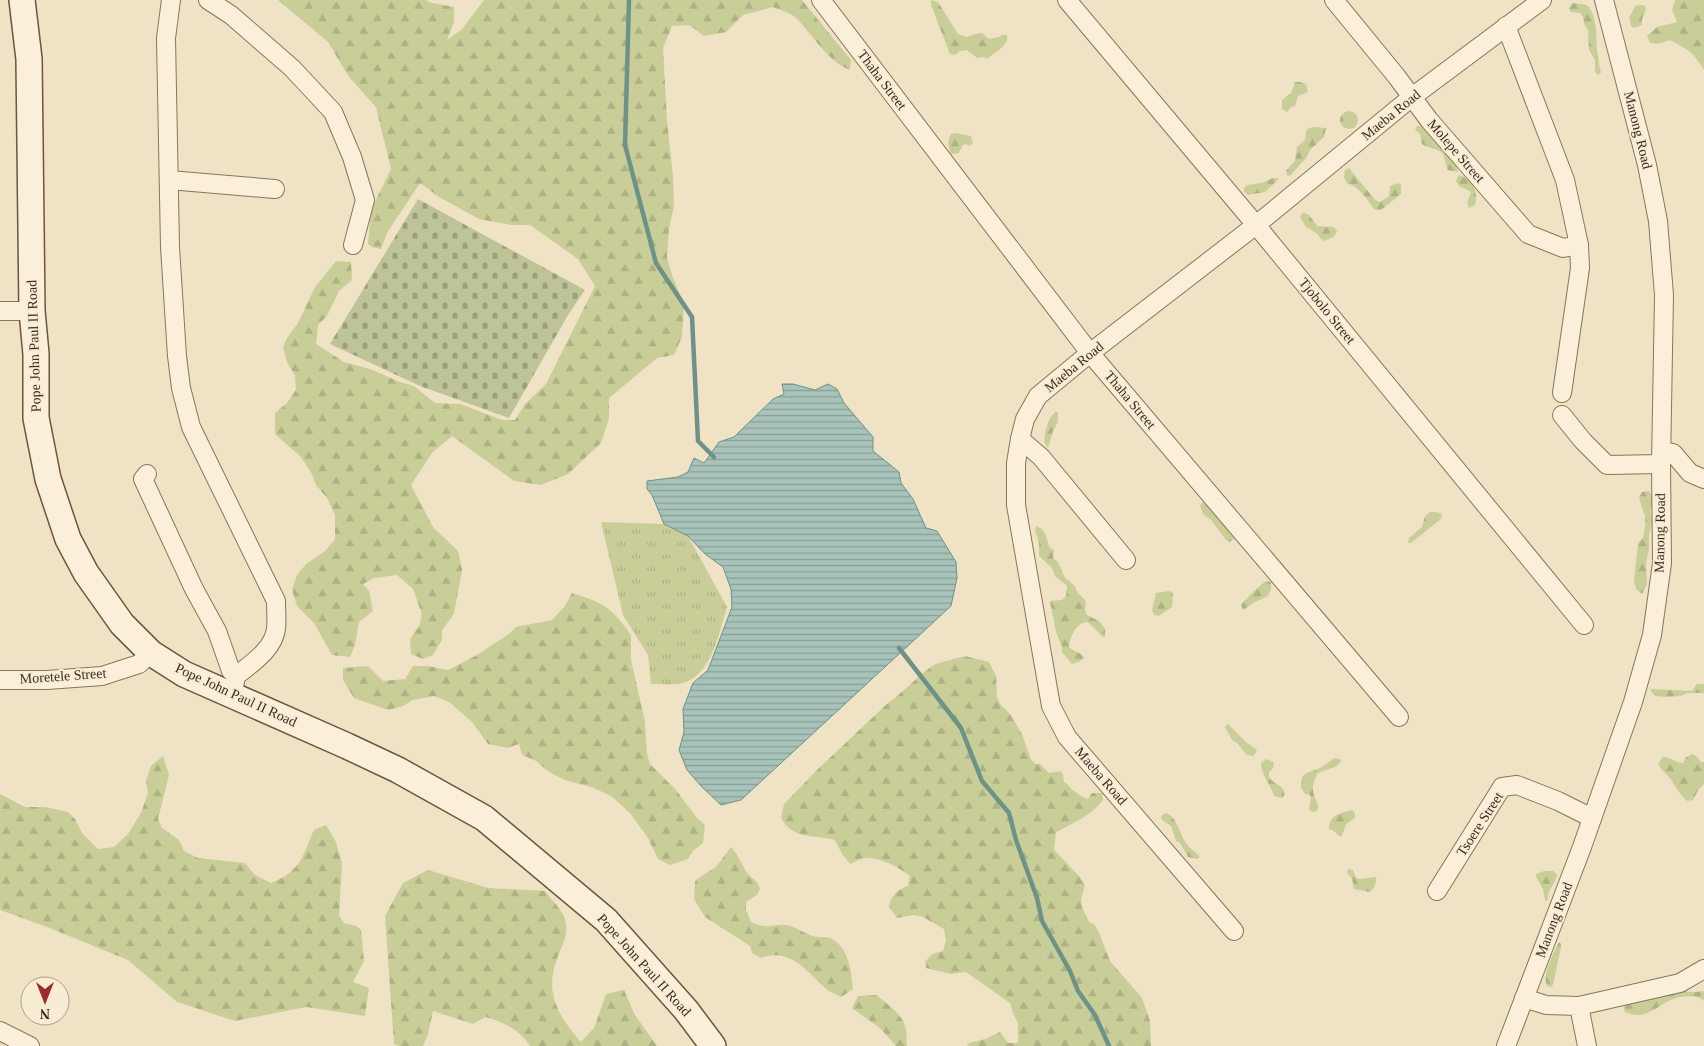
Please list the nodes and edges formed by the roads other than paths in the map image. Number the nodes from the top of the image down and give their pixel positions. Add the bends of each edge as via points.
1 (22, 0) edge
2 (171, 0) edge
3 (208, 0) edge
4 (821, 0) edge
5 (1067, 0) edge
6 (1334, 0) edge
7 (1542, 0) edge
8 (1604, 0) edge
9 (1506, 26) junction
10 (1412, 97) junction
11 (169, 180) junction
12 (275, 189) dead end
13 (1256, 225) junction
14 (353, 244) dead end
15 (1580, 245) junction
16 (32, 311) junction
17 (0, 312) edge
18 (1090, 353) junction
19 (1562, 393) dead end
20 (1562, 415) dead end
21 (1020, 439) junction
22 (1661, 457) junction
23 (147, 474) dead end
24 (1704, 479) edge
25 (1126, 560) dead end
26 (1584, 625) dead end
27 (151, 653) junction
28 (0, 680) edge
29 (234, 685) junction
30 (1399, 717) dead end
31 (1592, 818) junction
32 (1438, 891) dead end
33 (1234, 931) dead end
34 (1704, 969) edge
35 (1524, 998) junction
36 (1579, 1006) junction
37 (0, 1031) edge
38 (709, 1043) edge
39 (30, 1046) edge
40 (1506, 1046) edge
41 (1587, 1046) edge

1 - 16 main road, Pope John Paul II Road via 29,59
2 - 11 street via 166,38
3 - 14 street via 231,15 292,68 333,112 365,200
4 - 18 street, Thaha Street
5 - 13 street, Tjobolo Street
6 - 10 street, Molepe Street
7 - 9 street, Maeba Road
8 - 22 street, Manong Road via 1647,165 1658,221 1664,295
9 - 10 street, Maeba Road
9 - 15 street via 1565,180
10 - 13 street, Maeba Road
10 - 15 street, Molepe Street via 1528,234 1563,248
11 - 12 street
11 - 29 street via 180,388 191,426 276,601 276,629 270,647
13 - 18 street, Maeba Road
13 - 26 street, Tjobolo Street
15 - 19 street via 1580,268
16 - 17 street
16 - 27 main road, Pope John Paul II Road via 38,427 48,479 68,539 86,573 122,624
18 - 21 street, Maeba Road via 1038,396 1025,419
18 - 30 street, Thaha Street
20 - 22 street via 1582,441 1607,465
21 - 25 street via 1041,457
21 - 33 street, Maeba Road via 1016,463 1016,505 1051,706 1067,737
22 - 24 street via 1672,453 1690,473
22 - 31 street, Manong Road via 1662,563 1652,635 1634,702
23 - 29 street via 143,479 217,631
27 - 28 street, Moretele Street via 138,664 102,676
27 - 29 main road, Pope John Paul II Road via 184,674
29 - 38 main road, Pope John Paul II Road via 484,818 606,920
31 - 32 street, Tsoere Street via 1517,785 1502,787
31 - 35 street, Manong Road
34 - 36 street via 1680,983
35 - 36 street via 1546,1005
35 - 40 street, Manong Road
36 - 41 street
37 - 39 street

